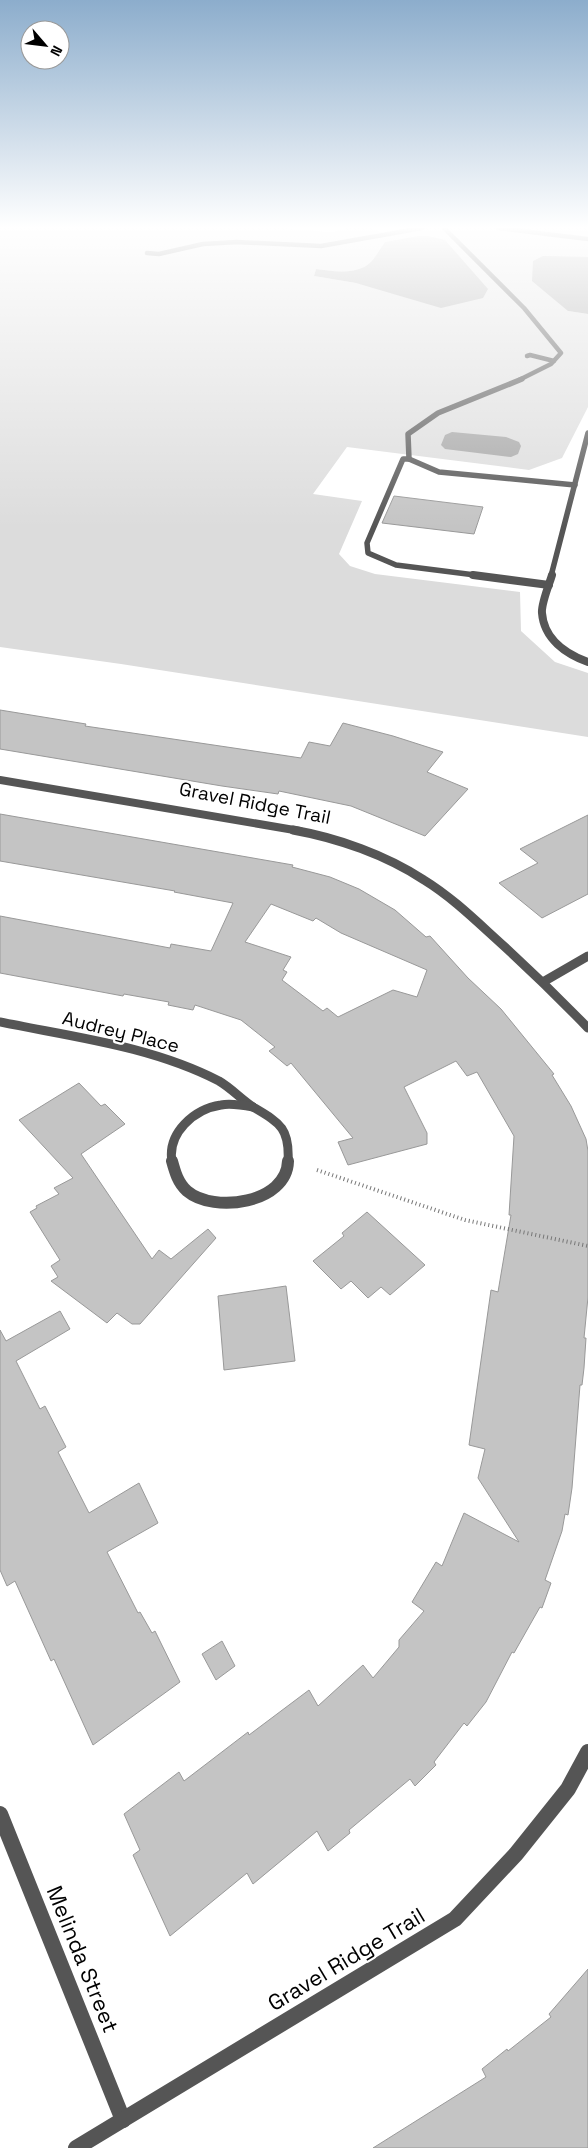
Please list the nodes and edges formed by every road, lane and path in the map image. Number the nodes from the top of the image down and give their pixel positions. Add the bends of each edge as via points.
1 (541, 328) edge
2 (527, 356) dead end
3 (554, 361) junction
4 (588, 433) edge
5 (409, 459) junction
6 (575, 485) junction
7 (549, 585) junction
8 (588, 662) edge
9 (0, 780) edge
10 (588, 956) edge
11 (543, 982) junction
12 (0, 1022) edge
13 (588, 1028) edge
14 (253, 1107) junction
15 (317, 1170) dead end
16 (588, 1246) edge
17 (588, 1752) edge
18 (0, 1814) edge
19 (123, 2120) junction
20 (76, 2148) edge

1 - 3 street via 561,353
2 - 3 street
3 - 5 street via 526,378 438,412 408,434
4 - 6 street
5 - 6 street via 439,472
5 - 7 street via 403,458 367,543 368,553 396,565
6 - 7 street
7 - 8 street via 542,613 551,640 574,657
9 - 11 street, Gravel Ridge Trail via 336,840 411,872 464,909
10 - 11 street
11 - 13 street, Gravel Ridge Trail
12 - 14 street, Audrey Place via 164,1058 220,1082
14 - 14 street, Audrey Place via 270,1116 283,1128 288,1139 290,1156 282,1178 268,1192 238,1204 217,1204 191,1194 178,1181 171,1162 172,1144 180,1128 197,1114 215,1106 236,1104
15 - 16 path via 465,1220
17 - 19 street, Gravel Ridge Trail via 568,1790 516,1854 455,1919
18 - 19 street, Melinda Street
19 - 20 street, Gravel Ridge Trail

